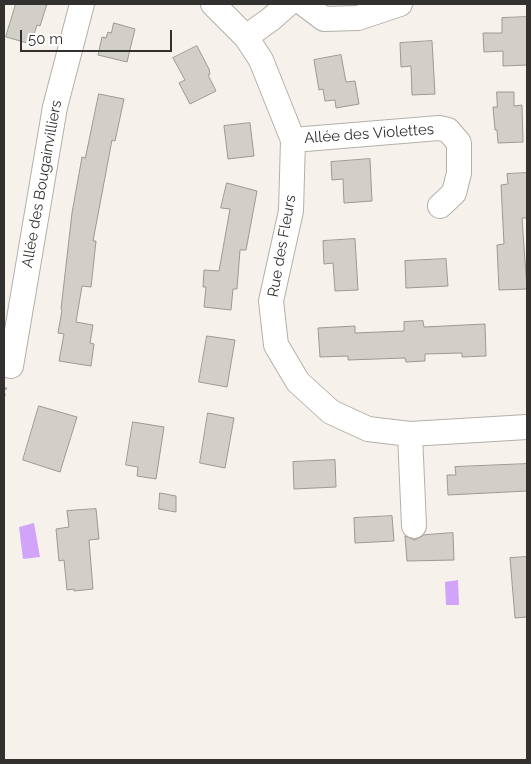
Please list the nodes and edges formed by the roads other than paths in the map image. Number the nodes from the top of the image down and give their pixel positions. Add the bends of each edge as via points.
1 (82, 4) edge
2 (213, 4) edge
3 (288, 4) edge
4 (304, 4) edge
5 (400, 4) edge
6 (246, 37) junction
7 (293, 140) junction
8 (440, 206) dead end
9 (11, 366) dead end
10 (527, 427) edge
11 (410, 434) junction
12 (414, 526) dead end

1 - 9 street, Allée des Bougainvilliers via 55,107
2 - 6 street, Rue des Fleurs
3 - 6 street
4 - 5 street via 324,19 358,18
6 - 7 street, Rue des Fleurs via 260,60
7 - 8 street, Allée des Violettes via 438,128 448,130 459,143 458,173 454,193
7 - 11 street, Rue des Fleurs via 291,211 271,300 276,345 298,382 331,412 368,429
10 - 11 street, Rue des Fleurs
11 - 12 street

